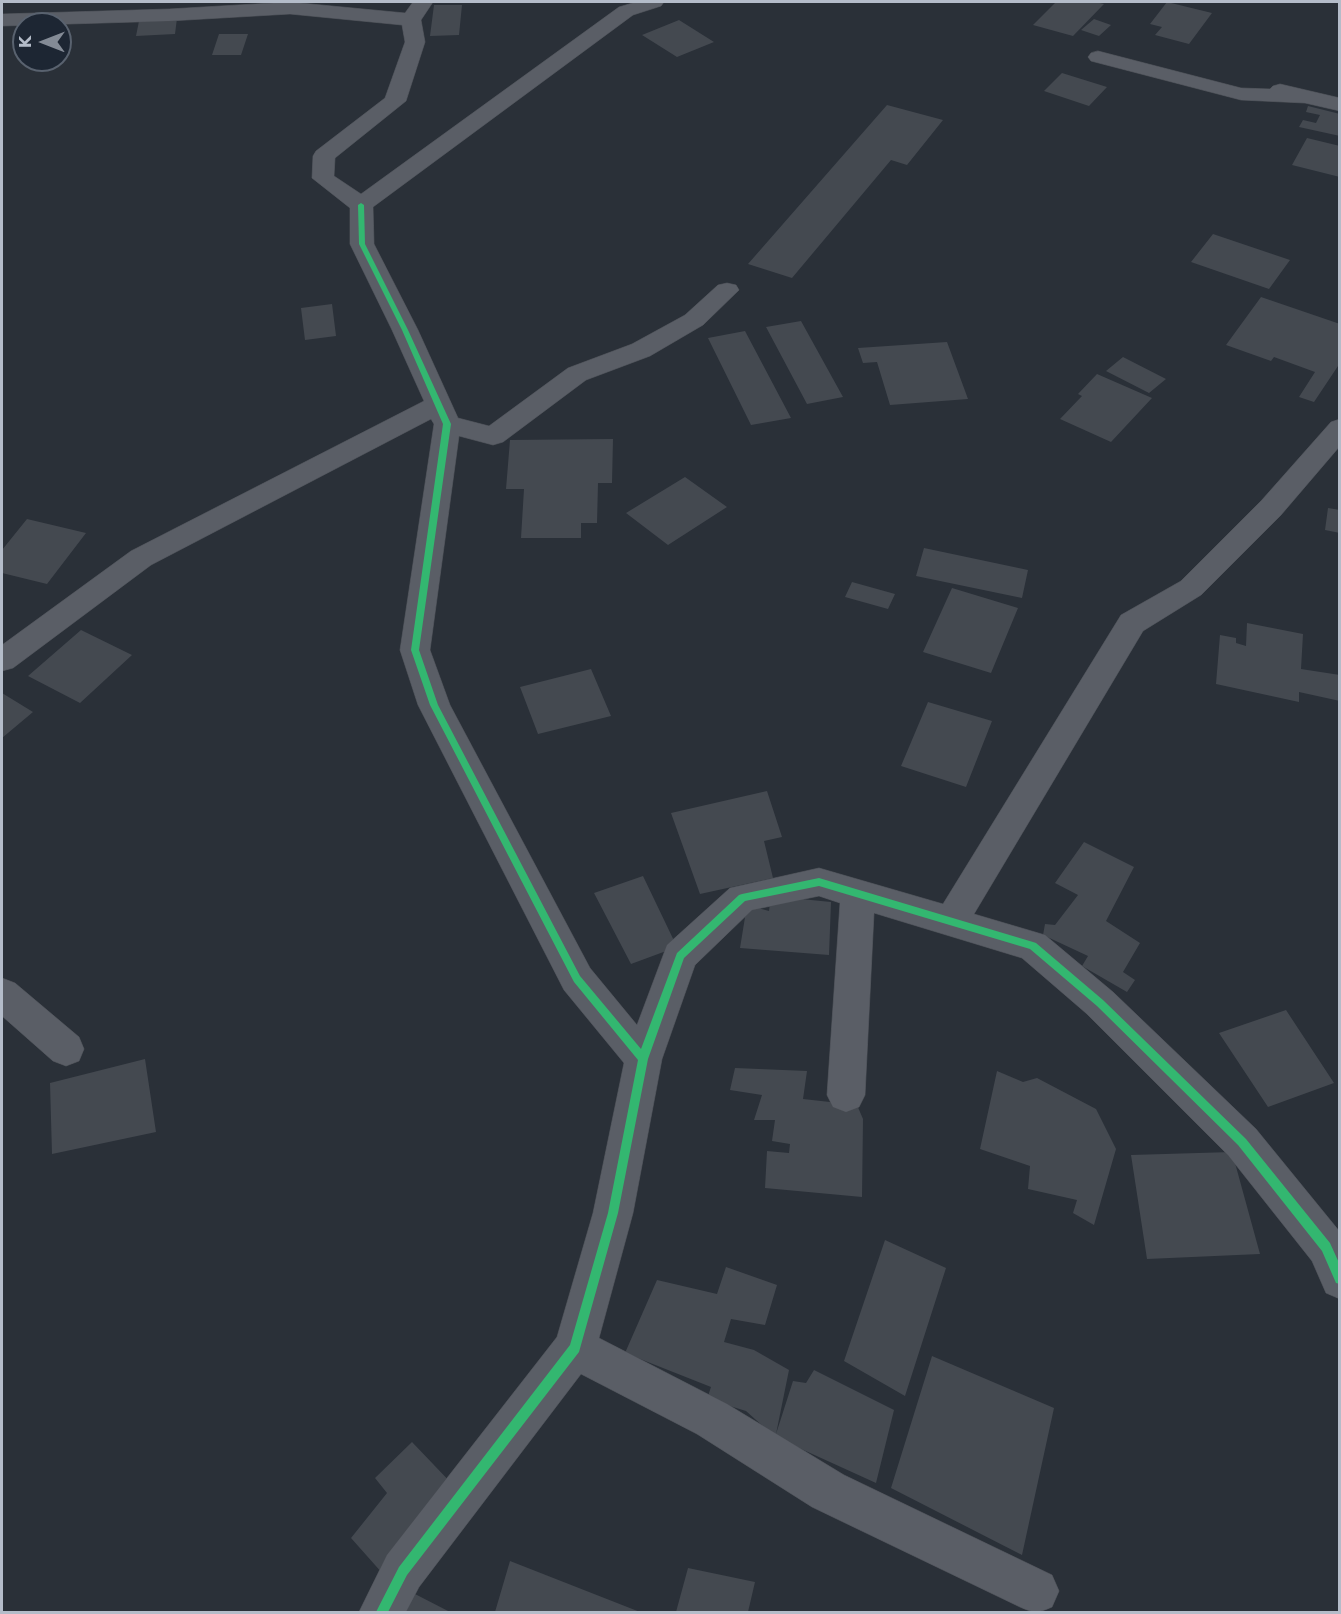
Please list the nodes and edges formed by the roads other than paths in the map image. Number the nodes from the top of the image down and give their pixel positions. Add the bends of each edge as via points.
1 (654, 2) edge
2 (417, 11) edge
3 (2, 20) edge
4 (1098, 57) dead end
5 (1244, 77) dead end
6 (1302, 97) junction
7 (1340, 105) edge
8 (361, 205) junction
9 (727, 290) dead end
10 (442, 415) junction
11 (1340, 428) edge
12 (2, 660) edge
13 (858, 894) junction
14 (951, 921) junction
15 (2, 994) edge
16 (66, 1049) dead end
17 (643, 1059) junction
18 (846, 1095) dead end
19 (1340, 1279) edge
20 (575, 1348) junction
21 (1036, 1591) dead end
22 (382, 1612) edge

1 - 8 street via 626,11
2 - 3 street via 290,8
2 - 8 street via 415,42 395,101 324,156 323,178
4 - 6 street via 1241,94
5 - 6 street
6 - 7 street
8 - 10 street via 362,244
9 - 10 street via 694,320 650,345 577,374 493,436
10 - 12 street via 141,558
10 - 17 street via 415,651 434,705 577,979
11 - 14 street via 1271,508 1191,588 1132,623
13 - 14 street
13 - 17 street via 819,882 742,897 680,956
13 - 18 street
14 - 19 street via 1033,946 1100,1003 1242,1142 1326,1247
15 - 16 street
17 - 20 street via 613,1213
20 - 21 street via 712,1419 828,1491
20 - 22 street via 403,1571

